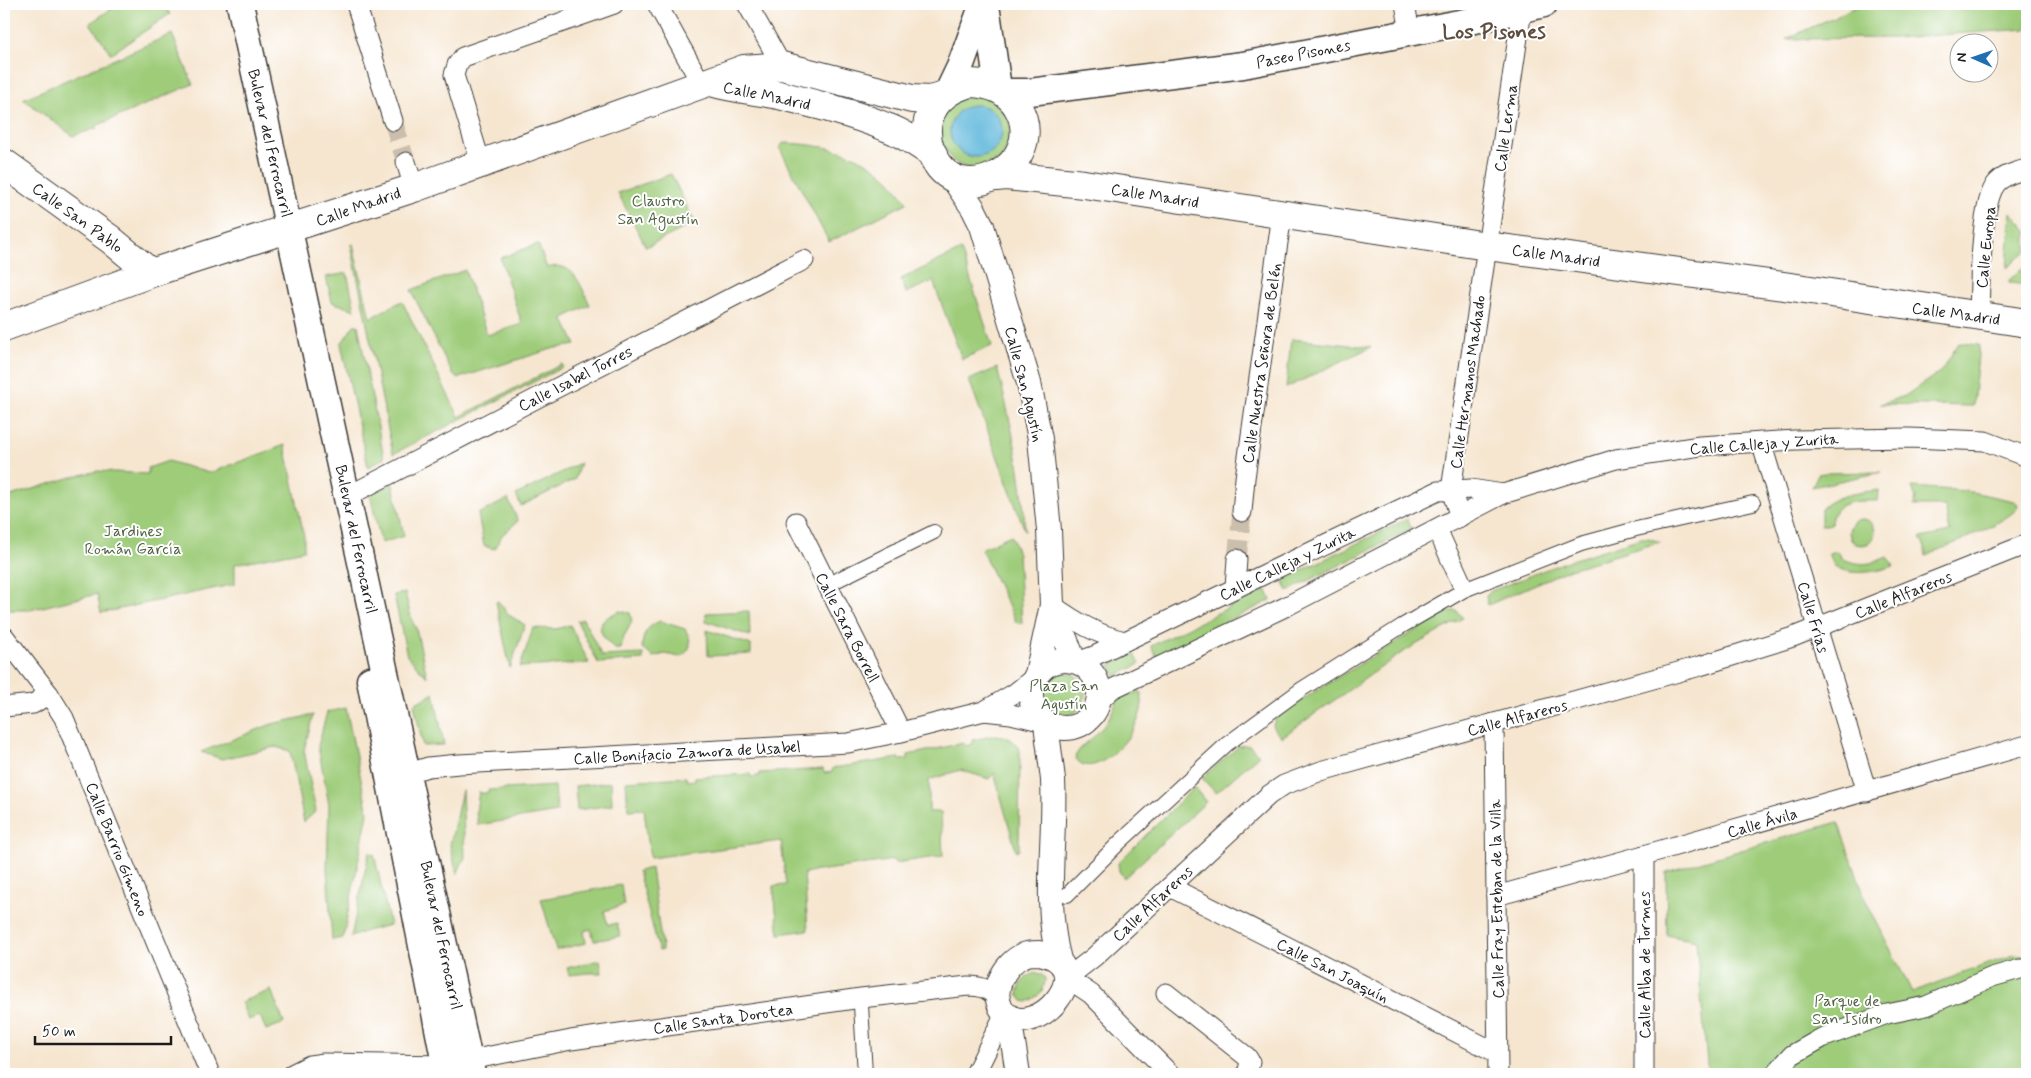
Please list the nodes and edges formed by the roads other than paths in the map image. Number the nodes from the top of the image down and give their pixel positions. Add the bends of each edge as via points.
1 (224, 4) edge
2 (240, 4) edge
3 (356, 4) edge
4 (614, 4) edge
5 (657, 4) edge
6 (747, 4) edge
7 (984, 4) edge
8 (1405, 4) edge
9 (1533, 7) edge
10 (1410, 32) junction
11 (782, 66) junction
12 (706, 84) junction
13 (1059, 88) junction
14 (1001, 90) junction
15 (945, 95) junction
16 (393, 121) tunnel mouth
17 (1023, 121) junction
18 (1022, 148) junction
19 (932, 154) junction
20 (4, 163) edge
21 (481, 164) junction
22 (2027, 169) edge
23 (952, 177) junction
24 (994, 177) junction
25 (1084, 184) junction
26 (1282, 214) junction
27 (982, 226) junction
28 (282, 231) junction
29 (1487, 246) junction
30 (804, 260) dead end
31 (151, 273) junction
32 (1978, 316) junction
33 (2027, 323) edge
34 (4, 327) edge
35 (1761, 442) junction
36 (2027, 457) edge
37 (1451, 490) junction
38 (1503, 494) junction
39 (348, 496) junction
40 (1753, 503) dead end
41 (1242, 512) tunnel mouth
42 (1460, 517) junction
43 (796, 522) dead end
44 (1437, 529) junction
45 (934, 532) dead end
46 (2025, 544) edge
47 (1237, 559) tunnel mouth
48 (827, 585) junction
49 (1463, 586) junction
50 (1235, 588) junction
51 (1052, 605) junction
52 (1818, 628) junction
53 (4, 636) edge
54 (1125, 641) junction
55 (1076, 662) junction
56 (1036, 675) junction
57 (49, 694) junction
58 (1099, 701) junction
59 (4, 708) edge
60 (984, 712) junction
61 (1045, 722) junction
62 (1494, 723) junction
63 (1080, 725) junction
64 (901, 732) junction
65 (2027, 745) edge
66 (398, 776) junction
67 (1053, 781) junction
68 (1867, 792) junction
69 (1644, 855) junction
70 (1170, 887) junction
71 (1496, 896) junction
72 (1059, 902) junction
73 (1024, 954) junction
74 (1063, 969) junction
75 (2027, 969) edge
76 (1166, 993) dead end
77 (861, 1004) dead end
78 (1004, 1010) junction
79 (1041, 1015) junction
80 (1497, 1053) junction
81 (376, 1064) junction
82 (1016, 1066) edge
83 (458, 1068) edge
84 (309, 1070) edge
85 (210, 1074) edge
86 (292, 1074) edge
87 (330, 1074) edge
88 (343, 1074) edge
89 (865, 1074) edge
90 (975, 1074) edge
91 (1170, 1074) edge
92 (1247, 1074) edge
93 (1498, 1074) edge
94 (1644, 1074) edge
95 (1775, 1074) edge

1 - 28 main road, Bulevar del Ferrocarril
2 - 28 main road, Bulevar del Ferrocarril
3 - 16 street
4 - 21 street via 463,57 454,75
5 - 12 street
6 - 11 street
7 - 14 main road
7 - 15 main road
8 - 10 street
9 - 10 main road, Paseo Pisones
9 - 29 street, Calle Lerma
10 - 13 main road, Paseo Pisones via 1242,65
11 - 12 main road, Calle Madrid via 744,69
11 - 15 main road, Calle Madrid via 912,99 929,100
12 - 19 main road, Calle Madrid via 777,95 869,121 907,137
12 - 21 main road, Calle Madrid
13 - 14 main road, Paseo Pisones via 1019,93
13 - 17 main road, Paseo Pisones via 1036,101
14 - 15 main road via 971,83 958,86
14 - 17 main road via 1014,102
15 - 19 main road via 930,114 927,128
17 - 18 main road
18 - 24 main road via 1015,161
18 - 25 main road, Calle Madrid via 1050,171
19 - 23 main road via 937,164
20 - 31 main road, Calle San Pablo via 110,239
21 - 28 main road, Calle Madrid via 410,175
22 - 32 street, Calle Europa via 1996,183 1990,197 1984,217
23 - 24 main road via 964,181
23 - 27 street, Calle San Agustín
24 - 25 main road, Calle Madrid via 1014,176
24 - 27 street, Calle San Agustín
25 - 26 main road, Calle Madrid
26 - 29 main road, Calle Madrid
26 - 41 street, Calle Nuestra Señora de Belén
27 - 51 street, Calle San Agustín via 1036,413 1049,530
28 - 31 main road, Calle Madrid
28 - 39 main road, Bulevar del Ferrocarril
28 - 66 main road, Bulevar del Ferrocarril via 349,577
29 - 32 main road, Calle Madrid
29 - 37 street, Calle Hermanos Machado
30 - 39 street, Calle Isabel Torres
31 - 34 main road, Calle Madrid
32 - 33 main road, Calle Madrid
35 - 36 street, Calle Calleja y Zurita via 1908,438 1970,440 1985,441
35 - 38 street, Calle Calleja y Zurita via 1669,450 1616,459
35 - 52 street, Calle Frías
37 - 38 street, Calle Calleja y Zurita via 1471,489
37 - 42 street, Calle Hermanos Machado
37 - 50 street, Calle Calleja y Zurita via 1438,491
38 - 42 street, Calle Calleja y Zurita
39 - 66 main road, Bulevar del Ferrocarril
40 - 49 street via 1581,544
42 - 44 street, Calle Calleja y Zurita
43 - 48 street, Calle Sara Borrell
44 - 49 street
44 - 58 street, Calle Calleja y Zurita via 1285,607 1112,689
45 - 48 street
46 - 52 street, Calle Alfareros
47 - 50 street
48 - 64 street, Calle Sara Borrell
49 - 72 street via 1302,689 1227,744
50 - 54 street, Calle Calleja y Zurita
51 - 54 street via 1077,623 1106,637
51 - 55 street, Calle San Agustín
51 - 56 street, Calle San Agustín
52 - 62 street, Calle Alfareros via 1700,666
52 - 68 street, Calle Frías
53 - 57 street, Calle Barrio Gimeno
54 - 55 street, Calle Calleja y Zurita
55 - 56 street via 1054,662
55 - 58 street via 1090,671 1096,681
56 - 60 street, Calle Bonifacio Zamora de Usabel
56 - 61 street via 1031,690 1032,702 1036,713
57 - 59 street via 33,704
57 - 85 street, Calle Barrio Gimeno via 64,718
58 - 63 street via 1093,715
60 - 61 street, Calle Bonifacio Zamora de Usabel
60 - 64 street, Calle Bonifacio Zamora de Usabel
61 - 63 street via 1061,729
61 - 67 street
62 - 70 street, Calle Alfareros via 1321,771 1284,785 1254,807
62 - 71 street, Calle Fray Esteban de la Villa
63 - 67 street
64 - 66 street, Calle Bonifacio Zamora de Usabel via 848,743 459,764 428,767
65 - 68 street, Calle Ávila
66 - 83 main road, Bulevar del Ferrocarril
67 - 72 street
68 - 69 street, Calle Ávila
69 - 71 street, Calle Ávila
69 - 94 street, Calle Alba de Tormes
70 - 74 street, Calle Alfareros via 1094,957
70 - 80 street, Calle San Joaquín
71 - 80 street, Calle Fray Esteban de la Villa
72 - 73 street via 1044,931
72 - 74 street via 1055,946
73 - 74 street via 1039,952 1050,955
73 - 78 street via 1001,977 998,987
74 - 79 street via 1060,995
74 - 91 street
75 - 95 street via 1992,977 1926,1006 1888,1014 1822,1038 1792,1055
76 - 92 street via 1247,1057 1250,1062
77 - 89 street
78 - 79 street via 1022,1019
78 - 82 street
78 - 83 street, Calle Santa Dorotea via 991,991 963,986 571,1040
78 - 90 street
79 - 82 street
80 - 93 street, Calle Fray Esteban de la Villa
81 - 83 street, Calle Santa Dorotea
81 - 84 street, Calle Santa Dorotea via 337,1062
81 - 88 street
84 - 86 street
84 - 87 street

